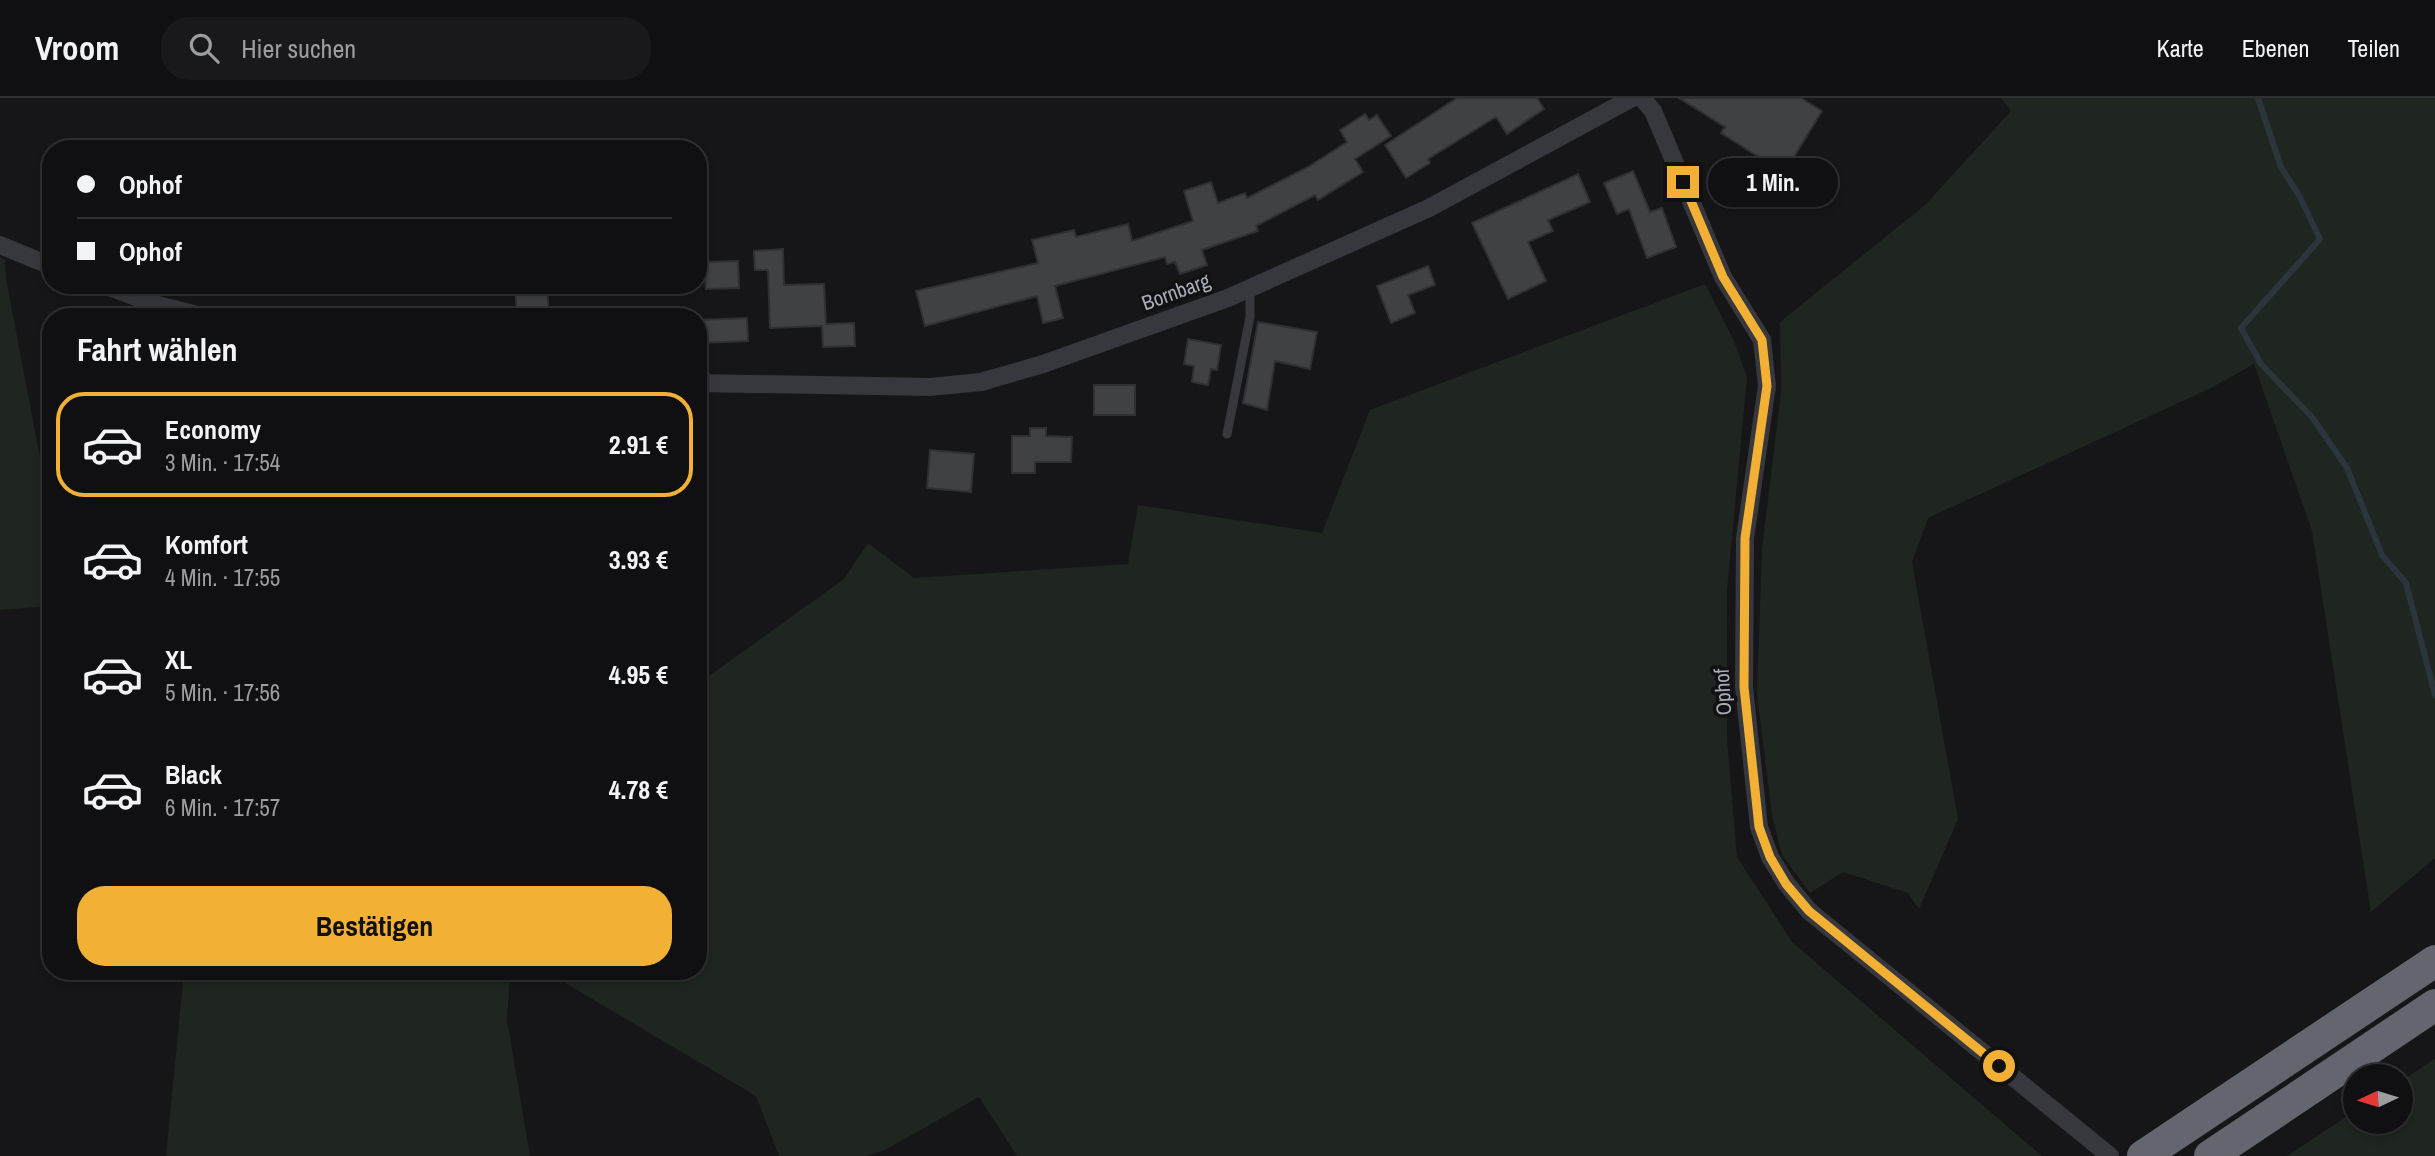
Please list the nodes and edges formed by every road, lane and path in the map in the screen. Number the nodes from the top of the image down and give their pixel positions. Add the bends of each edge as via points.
1 (1632, 98) edge
2 (1642, 98) edge
3 (0, 245) edge
4 (42, 262) edge
5 (1250, 288) junction
6 (130, 294) edge
7 (172, 308) edge
8 (707, 383) edge
9 (1227, 434) dead end
10 (2435, 961) edge
11 (2435, 1005) edge
12 (2110, 1156) edge
13 (2143, 1156) edge
14 (2210, 1156) edge

1 - 5 street, Bornbarg via 1429,208
2 - 12 street, Ophof via 1653,111 1723,277 1762,340 1767,386 1745,538 1744,687 1759,827 1770,857 1809,911
3 - 4 street
5 - 8 street, Bornbarg via 981,382 930,387
5 - 9 lane via 1250,317
6 - 7 street
10 - 13 highway
11 - 14 highway

